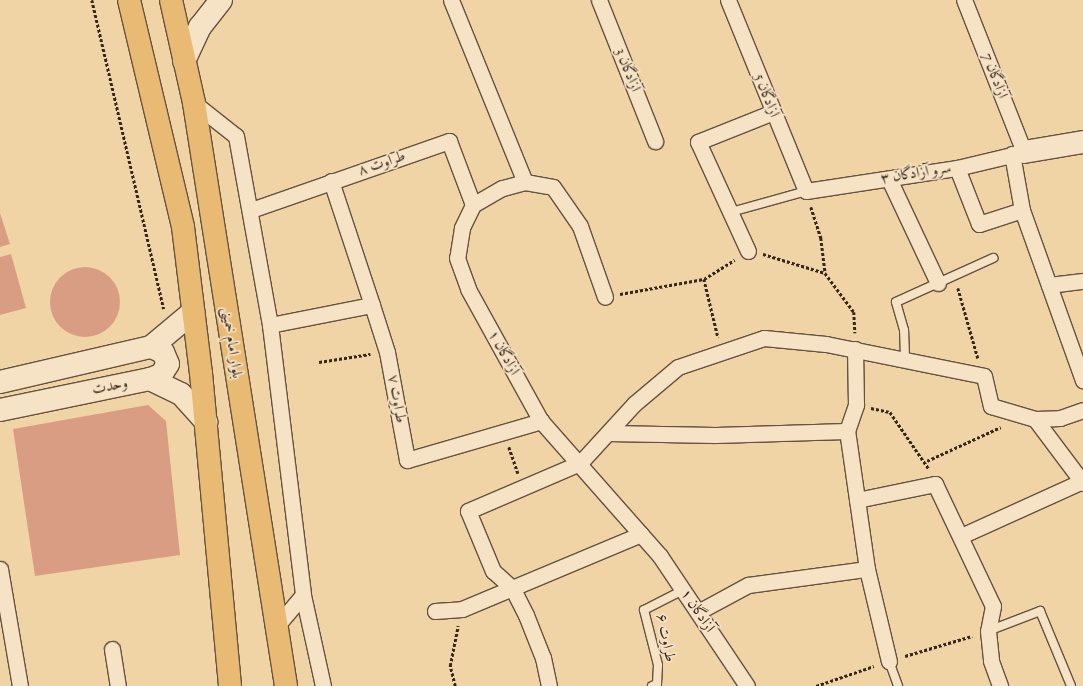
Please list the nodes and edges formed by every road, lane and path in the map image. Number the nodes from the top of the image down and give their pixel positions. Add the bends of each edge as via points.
1 (92, 0) edge
2 (129, 0) edge
3 (171, 0) edge
4 (221, 0) edge
5 (451, 0) edge
6 (598, 0) edge
7 (728, 0) edge
8 (964, 0) edge
9 (184, 62) junction
10 (194, 103) junction
11 (773, 112) junction
12 (655, 141) dead end
13 (1083, 142) edge
14 (1018, 153) junction
15 (957, 168) junction
16 (889, 179) junction
17 (331, 181) junction
18 (525, 182) junction
19 (806, 191) junction
20 (473, 205) junction
21 (251, 210) junction
22 (1022, 210) junction
23 (731, 212) junction
24 (748, 251) junction
25 (993, 258) dead end
26 (825, 273) junction
27 (954, 277) junction
28 (704, 279) junction
29 (1083, 281) edge
30 (938, 283) junction
31 (1049, 285) junction
32 (605, 297) joint
33 (372, 305) junction
34 (193, 312) junction
35 (270, 325) junction
36 (170, 334) junction
37 (151, 347) junction
38 (855, 349) junction
39 (722, 351) junction
40 (387, 352) junction
41 (905, 357) junction
42 (319, 362) dead end
43 (984, 376) junction
44 (150, 379) junction
45 (1083, 380) edge
46 (0, 382) edge
47 (856, 405) junction
48 (0, 410) edge
49 (1083, 410) edge
50 (1020, 415) junction
51 (1035, 419) junction
52 (541, 421) junction
53 (206, 422) junction
54 (847, 431) junction
55 (503, 432) junction
56 (608, 433) junction
57 (927, 461) junction
58 (580, 462) junction
59 (1082, 482) edge
60 (935, 484) junction
61 (523, 487) junction
62 (857, 500) junction
63 (641, 534) junction
64 (961, 536) junction
65 (0, 569) edge
66 (867, 569) junction
67 (512, 588) junction
68 (683, 590) junction
69 (303, 595) junction
70 (462, 609) junction
71 (436, 611) dead end
72 (698, 612) junction
73 (275, 628) junction
74 (988, 631) junction
75 (112, 649) dead end
76 (279, 660) junction
77 (889, 661) junction
78 (20, 686) edge
79 (118, 686) edge
80 (230, 686) edge
81 (281, 686) edge
82 (286, 686) edge
83 (323, 686) edge
84 (455, 686) edge
85 (549, 686) edge
86 (652, 686) edge
87 (747, 686) edge
88 (816, 686) edge
89 (898, 686) edge
90 (1000, 686) edge
91 (1070, 686) edge

1 - 36 path
2 - 34 main road via 183,227
3 - 9 main road, بلوار امام خمینی
4 - 9 street via 200,27
5 - 18 street
6 - 12 street, آزادگان 3
7 - 11 street, آزادگان 5
8 - 14 street, آزادگان 7
9 - 10 main road, بلوار امام خمینی
10 - 21 street via 236,136
10 - 73 main road, بلوار امام خمینی
11 - 19 street, آزادگان 5
11 - 23 street via 698,142
13 - 14 street
14 - 15 street, سرو آزادگان ۳
14 - 22 street, آزادگان 7
15 - 16 street, سرو آزادگان ۳
15 - 22 street via 979,224
16 - 19 street, سرو آزادگان ۳
16 - 30 street
17 - 20 street, طراوت ۸ via 449,141
17 - 21 street, طراوت ۸
17 - 33 street, طراوت ۷
18 - 20 street via 502,188
18 - 32 street via 553,187 580,226
19 - 23 lane
19 - 26 path via 821,238
20 - 52 street, آزادگان ۱ via 462,228 457,258 468,289
21 - 35 street
22 - 31 street, آزادگان 7
23 - 24 street
24 - 26 path via 783,258
24 - 28 path
25 - 27 lane
26 - 38 path via 854,312
27 - 30 lane
27 - 43 path
28 - 32 path
28 - 39 path
29 - 31 street
30 - 41 lane via 896,302 904,330
31 - 45 street, آزادگان 7
33 - 35 street
33 - 40 street, طراوت ۷
34 - 36 street, وحدت
34 - 53 main road
35 - 69 street
36 - 37 street, وحدت
37 - 44 street via 163,352 168,364 161,375
37 - 46 street, وحدت
38 - 39 street via 764,338
38 - 41 street
38 - 47 street
39 - 56 street via 678,367
40 - 42 path
40 - 55 street, طراوت ۷ via 407,460
41 - 43 street
43 - 50 street via 991,406
44 - 48 street, وحدت
44 - 53 street via 181,394
47 - 54 street
47 - 57 path via 890,412
49 - 51 street via 1060,418
50 - 51 street
50 - 57 path via 987,436
51 - 59 street
52 - 55 street, طراوت ۷
52 - 58 street, آزادگان ۱
53 - 80 main road
54 - 56 street via 715,436
54 - 62 street
55 - 61 path
56 - 58 street
57 - 60 path
58 - 61 street
58 - 63 street, آزادگان ۱
59 - 64 street
60 - 62 street
60 - 64 street
61 - 67 street via 468,511 493,571
62 - 66 street
63 - 67 street
63 - 68 street, آزادگان ۱
64 - 74 street via 993,606
65 - 78 street
66 - 72 street via 748,585
66 - 77 street
67 - 70 street
67 - 85 street via 543,658
68 - 72 street, آزادگان ۱
68 - 86 lane, طراوت ۶ via 644,610 658,665 657,684
69 - 73 street
69 - 83 street
70 - 71 street
70 - 84 path via 450,666
72 - 87 street, آزادگان ۱
73 - 76 main road, بلوار امام خمینی
74 - 77 path
74 - 90 street via 991,661
74 - 91 lane via 1040,611
75 - 79 street
76 - 81 main road
76 - 82 main road, بلوار امام خمینی
77 - 88 path
77 - 89 lane

